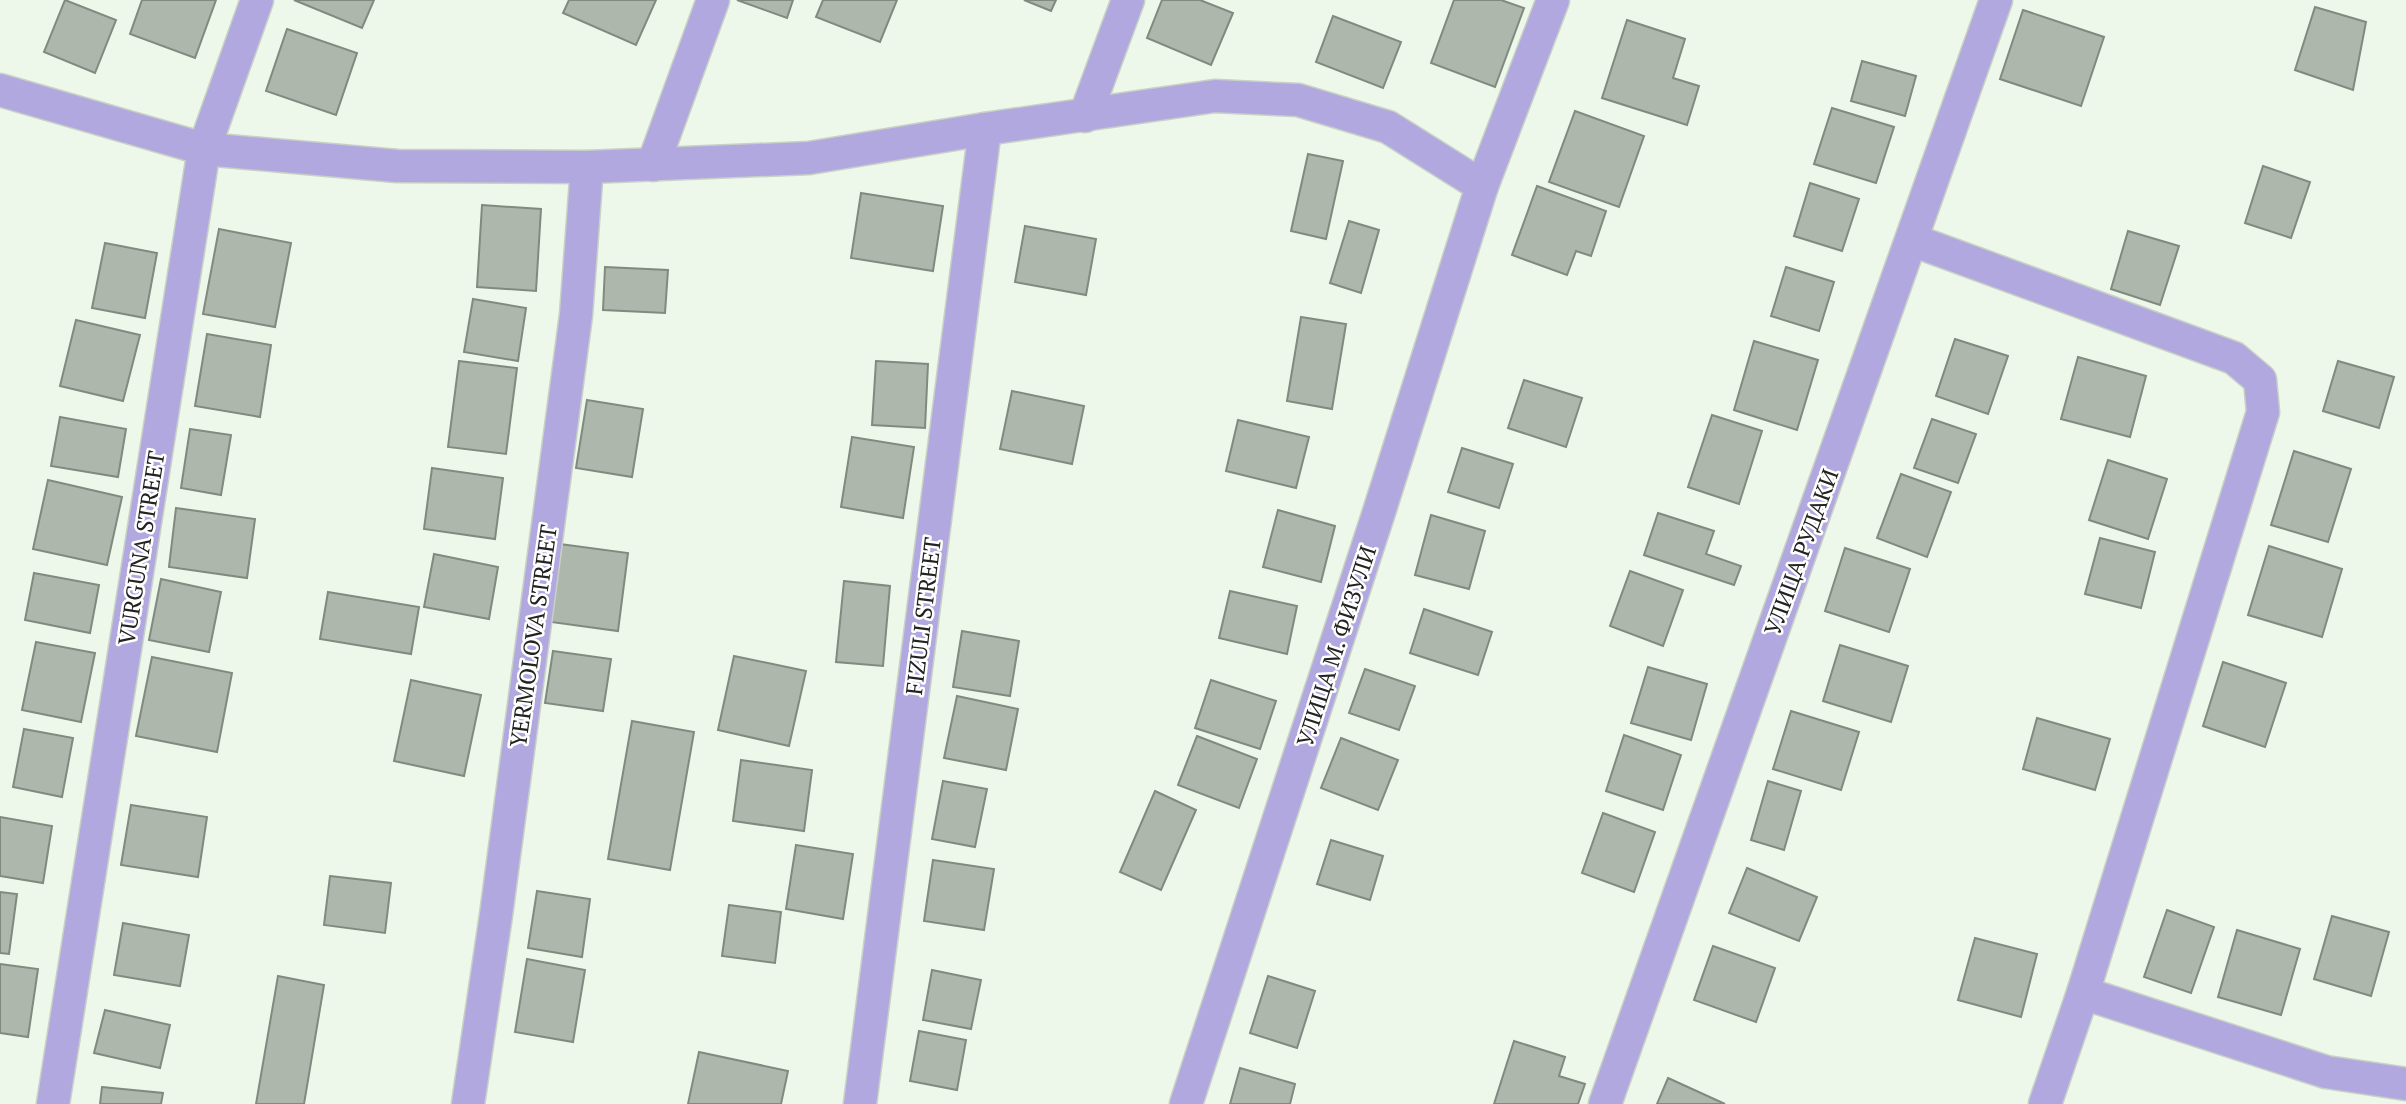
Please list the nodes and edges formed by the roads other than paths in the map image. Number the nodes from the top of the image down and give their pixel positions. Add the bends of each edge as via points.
1 (257, 0) edge
2 (713, 0) edge
3 (1128, 0) edge
4 (1553, 0) edge
5 (1996, 0) edge
6 (0, 90) edge
7 (1085, 116) junction
8 (985, 129) junction
9 (204, 149) junction
10 (653, 165) junction
11 (587, 167) junction
12 (1482, 186) junction
13 (1912, 240) junction
14 (2083, 993) junction
15 (2406, 1084) edge
16 (53, 1104) edge
17 (468, 1104) edge
18 (860, 1104) edge
19 (1186, 1104) edge
20 (1605, 1104) edge
21 (2045, 1104) edge

1 - 9 street, VURGUNA STREET
2 - 10 street
3 - 7 street
4 - 12 street, УЛИЦА М. ФИЗУЛИ
5 - 13 street, УЛИЦА РУДАКИ
6 - 9 street
7 - 8 street
7 - 12 street via 1215,96 1298,100 1388,127
8 - 10 street via 809,158
8 - 18 street, FIZULI STREET
9 - 11 street via 397,166
9 - 16 street, VURGUNA STREET
10 - 11 street
11 - 17 street, YERMOLOVA STREET via 576,315
12 - 19 street, УЛИЦА М. ФИЗУЛИ
13 - 14 street via 2234,358 2260,380 2263,412
13 - 20 street, УЛИЦА РУДАКИ
14 - 15 street via 2326,1072
14 - 21 street

